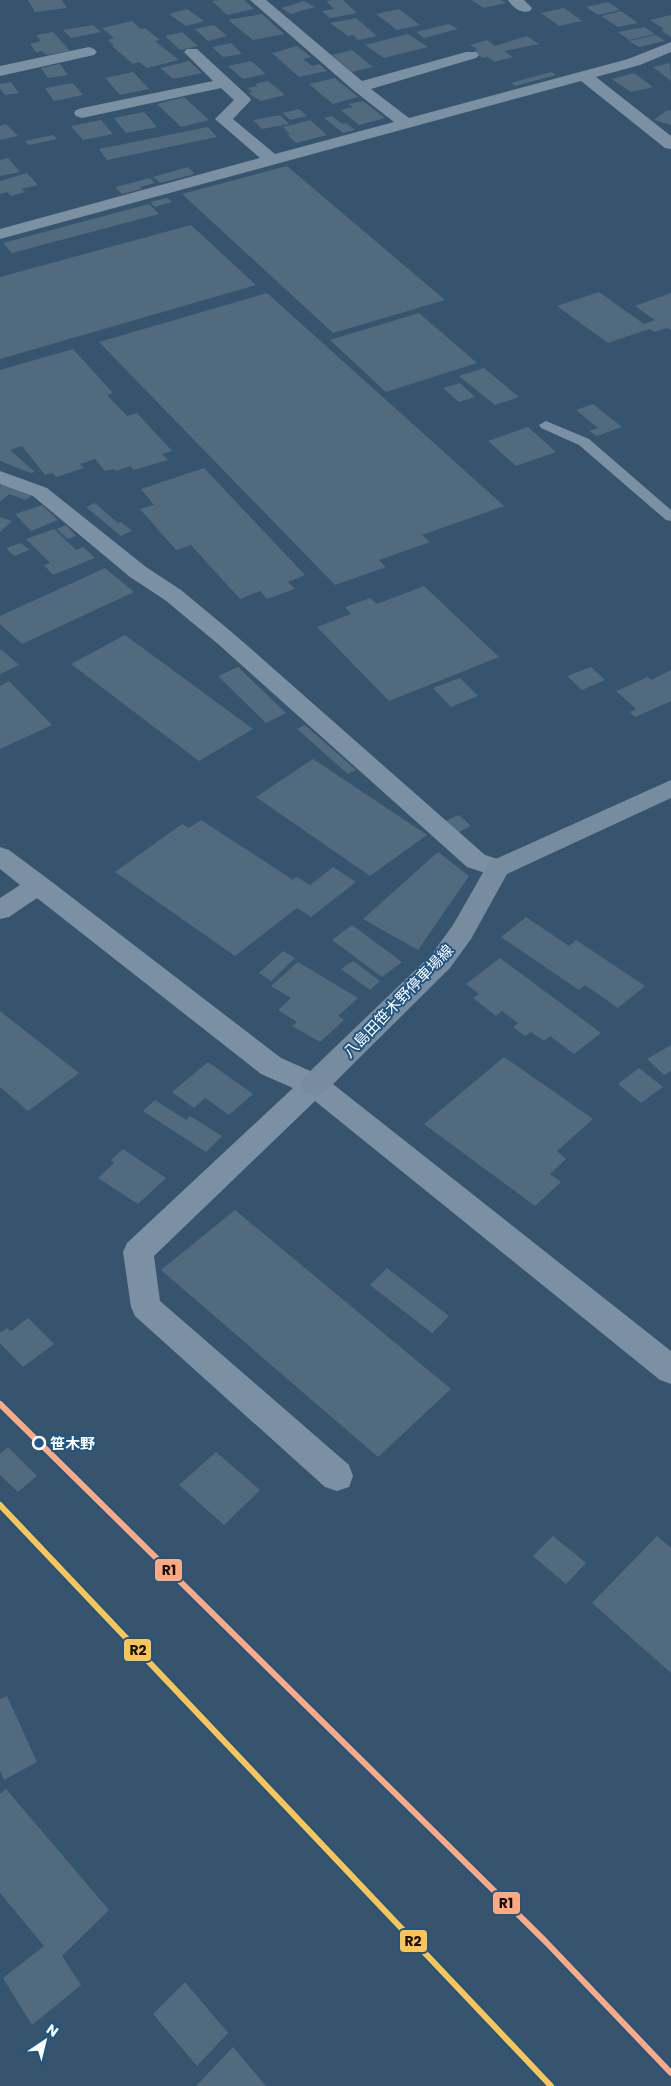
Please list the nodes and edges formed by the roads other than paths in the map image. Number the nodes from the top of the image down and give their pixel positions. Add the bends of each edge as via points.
1 (267, 3) edge
2 (671, 47) edge
3 (90, 52) dead end
4 (192, 52) dead end
5 (471, 55) dead end
6 (0, 71) edge
7 (583, 75) junction
8 (224, 83) junction
9 (359, 87) junction
10 (82, 113) dead end
11 (406, 124) junction
12 (671, 144) edge
13 (271, 159) junction
14 (0, 234) edge
15 (546, 425) dead end
16 (0, 477) edge
17 (671, 517) edge
18 (671, 788) edge
19 (0, 856) edge
20 (498, 868) junction
21 (39, 885) junction
22 (0, 910) edge
23 (314, 1085) junction
24 (671, 1370) edge
25 (337, 1476) dead end

1 - 9 street
2 - 7 street via 634,62
3 - 6 street
4 - 8 street
5 - 9 street
7 - 11 street
7 - 12 street
8 - 10 street
8 - 13 street via 243,100 223,119
9 - 11 street
11 - 13 street
13 - 14 street
15 - 17 lane via 584,442
16 - 20 street via 40,492 138,572 173,595 476,861
18 - 20 main road
19 - 21 street
20 - 23 main road, 八島田笹木野停車場線 via 462,932 441,961
21 - 22 street
21 - 23 street via 271,1066
23 - 24 street
23 - 25 street via 138,1252 146,1307

